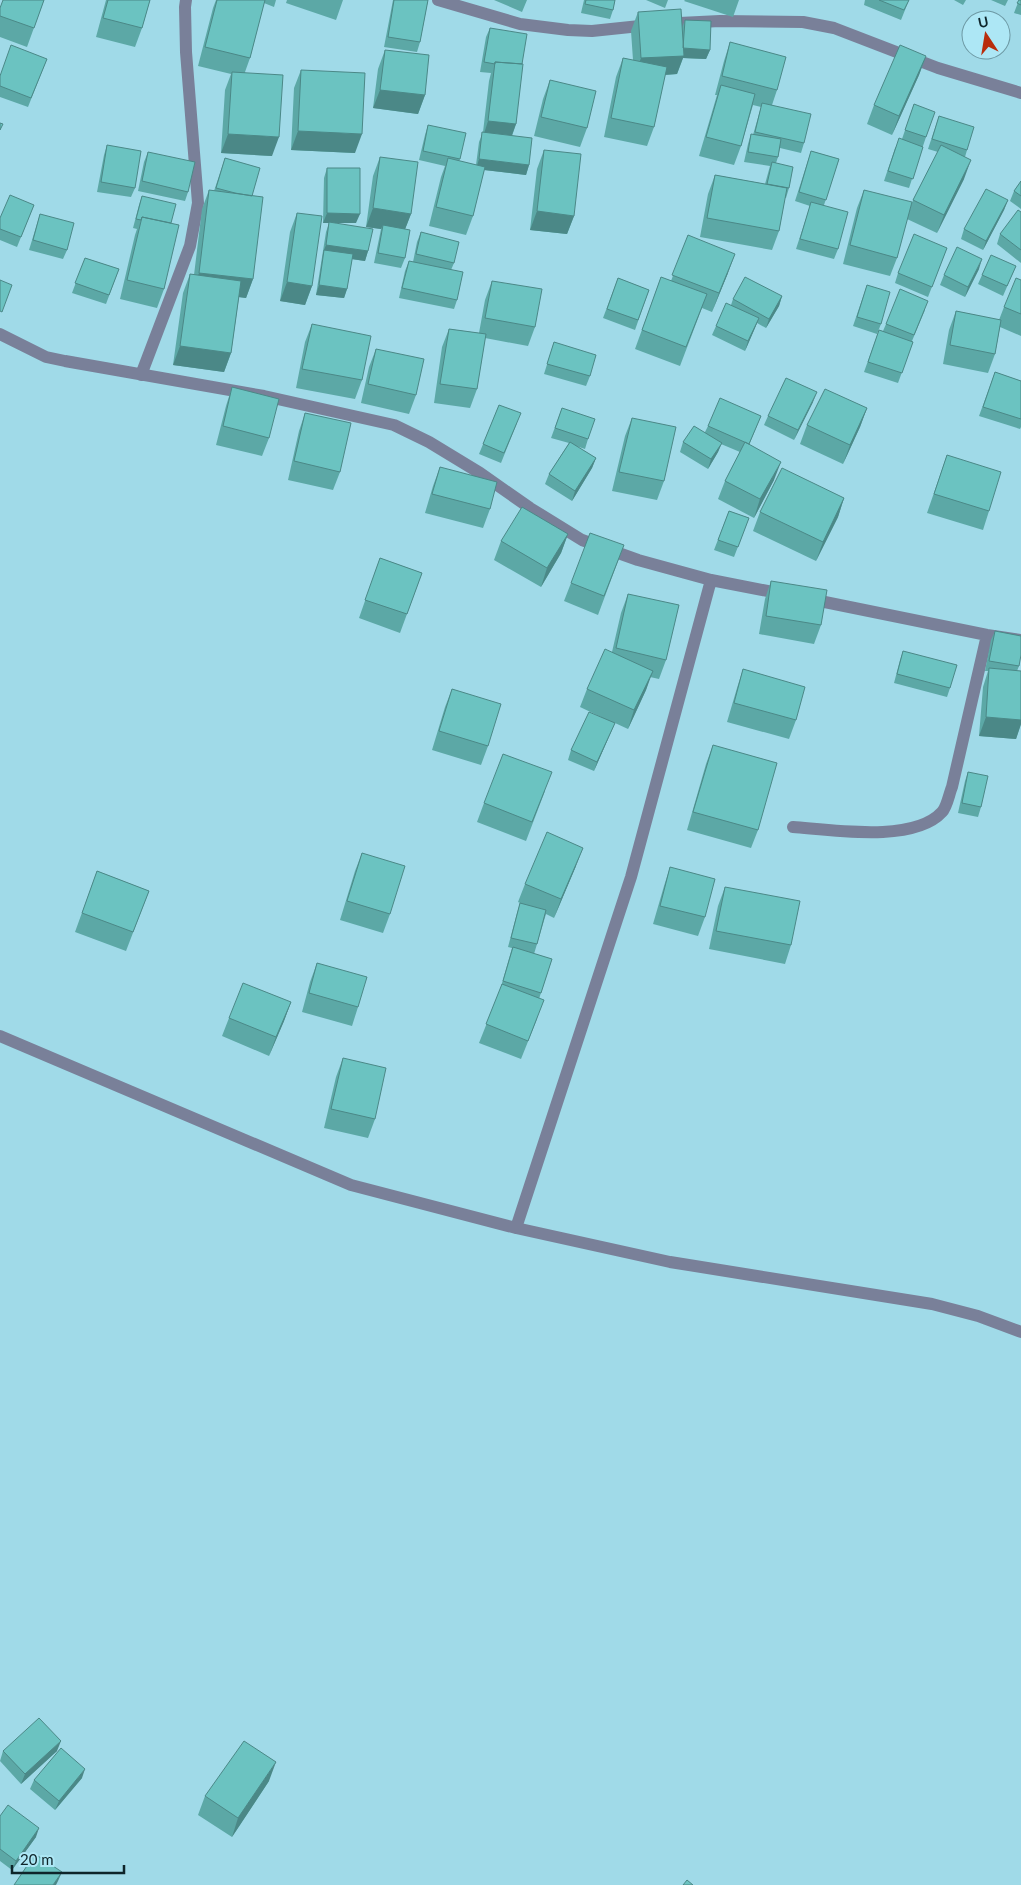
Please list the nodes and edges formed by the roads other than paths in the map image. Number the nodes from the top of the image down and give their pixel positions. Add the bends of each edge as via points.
1 (186, 0) edge
2 (438, 0) edge
3 (1021, 93) edge
4 (0, 334) edge
5 (141, 375) junction
6 (711, 580) junction
7 (987, 635) junction
8 (1021, 640) edge
9 (794, 827) dead end
10 (0, 1036) edge
11 (516, 1228) junction
12 (1021, 1332) edge

1 - 5 street via 186,52 198,204 190,246
2 - 3 street via 520,24 568,30 720,21 803,22 834,28 938,68
4 - 5 street via 46,357
5 - 6 street via 264,396 394,425 480,473 582,540 638,560
6 - 7 street
6 - 11 street via 631,877
7 - 8 street
7 - 9 street via 952,787 943,811 925,824 902,830 860,832
10 - 11 street via 351,1185
11 - 12 street via 670,1262 932,1304

